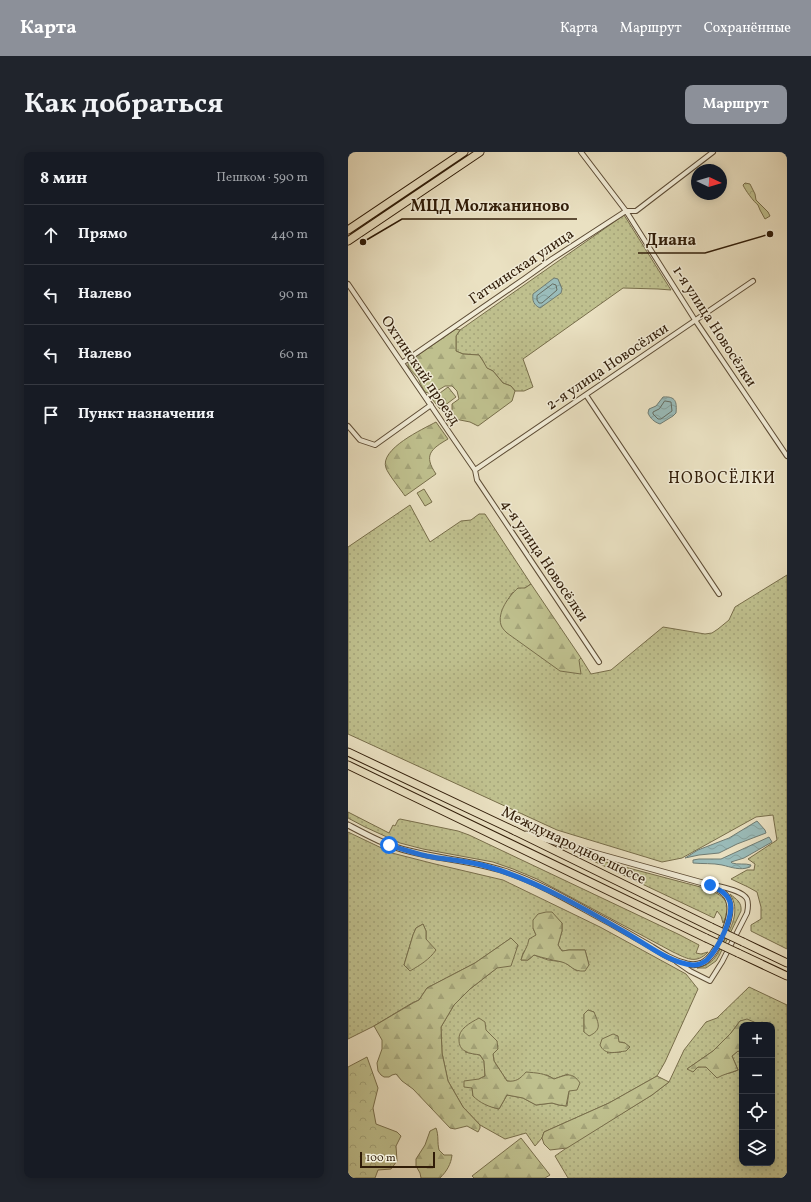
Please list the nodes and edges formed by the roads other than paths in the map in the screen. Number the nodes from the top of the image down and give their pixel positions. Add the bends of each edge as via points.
1 (464, 152) edge
2 (480, 152) edge
3 (581, 152) edge
4 (713, 152) edge
5 (626, 211) junction
6 (348, 230) edge
7 (348, 242) edge
8 (753, 281) dead end
9 (348, 284) edge
10 (695, 320) junction
11 (402, 362) junction
12 (586, 395) junction
13 (431, 405) junction
14 (348, 426) edge
15 (787, 456) edge
16 (475, 470) junction
17 (719, 594) dead end
18 (599, 662) dead end
19 (348, 752) edge
20 (348, 765) edge
21 (348, 825) edge
22 (515, 831) junction
23 (710, 885) junction
24 (671, 959) junction
25 (787, 963) edge
26 (787, 976) edge

1 - 6 highway
2 - 7 highway
3 - 5 street, 1-я улица Новосёлки
4 - 5 street, Гатчинская улица via 636,211
5 - 10 street, 1-я улица Новосёлки
5 - 11 street, Гатчинская улица
8 - 10 street, 2-я улица Новосёлки
9 - 11 street, Охтинский проезд
10 - 12 street, 2-я улица Новосёлки
10 - 15 street, 1-я улица Новосёлки
11 - 13 street, Охтинский проезд
12 - 16 street, 2-я улица Новосёлки
12 - 17 street
13 - 14 street via 375,445 360,440
13 - 16 street, Охтинский проезд
16 - 18 street, 4-я улица Новосёлки via 477,480
19 - 22 highway, Международное шоссе
20 - 26 highway, Международное шоссе, bridge
21 - 24 street via 368,836 407,851 487,866 530,882
22 - 23 street
22 - 25 highway, Международное шоссе, bridge
23 - 24 street via 725,895 729,901 731,909 728,925 712,954 701,964 686,964
23 - 24 street via 742,894 747,898 748,904 747,912 722,962 710,981

